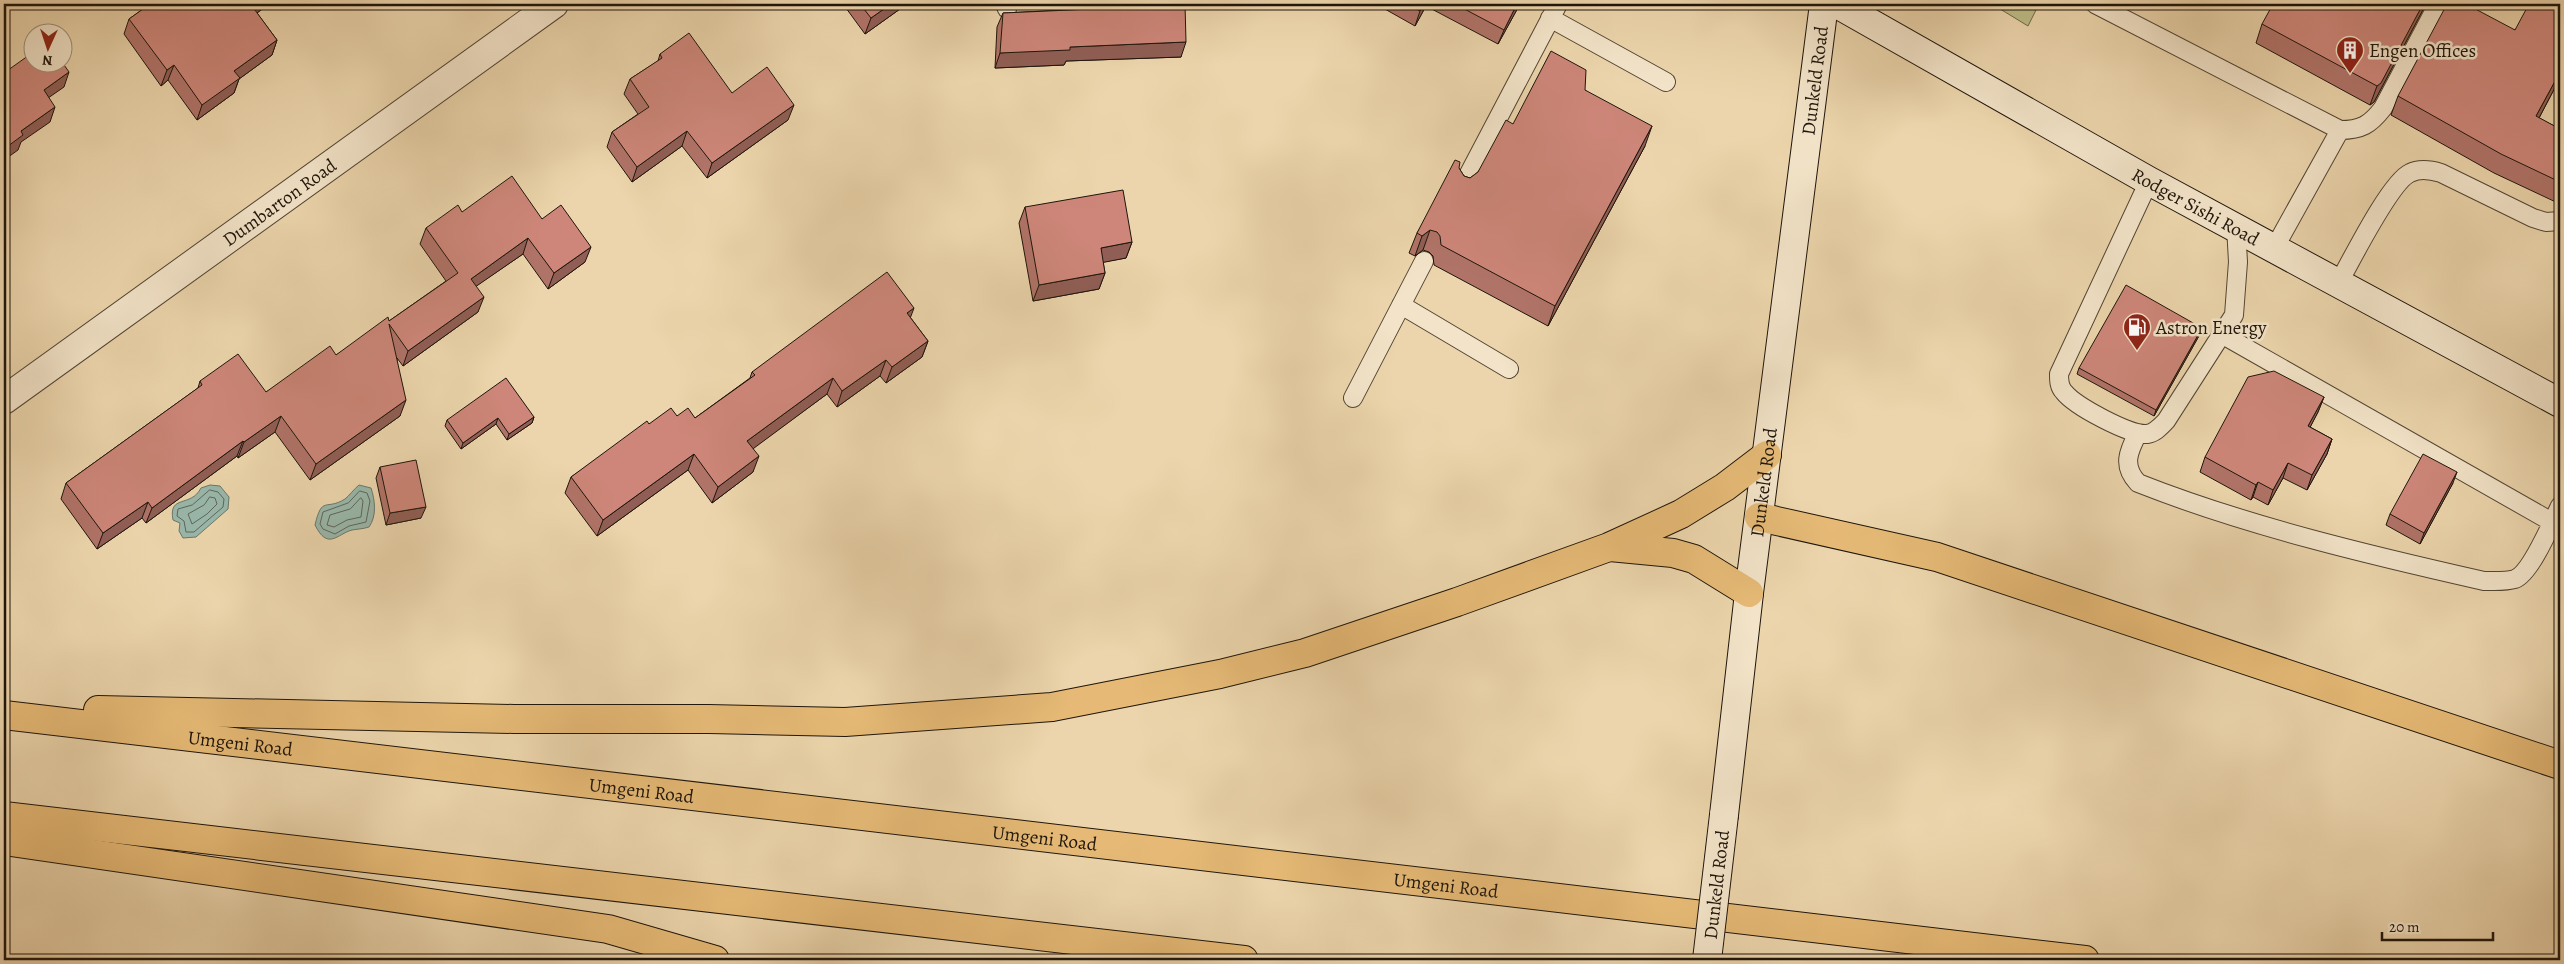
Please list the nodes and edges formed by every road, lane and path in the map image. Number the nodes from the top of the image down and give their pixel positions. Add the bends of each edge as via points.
1 (554, 4) edge
2 (1824, 4) edge
3 (1837, 4) edge
4 (2095, 4) edge
5 (2438, 4) edge
6 (1554, 11) edge
7 (1666, 82) dead end
8 (2340, 130) junction
9 (2149, 181) junction
10 (1462, 187) edge
11 (2560, 221) edge
12 (2236, 226) junction
13 (2274, 247) junction
14 (1424, 261) edge
15 (2338, 284) junction
16 (1401, 305) junction
17 (2223, 335) junction
18 (1509, 369) dead end
19 (1353, 398) dead end
20 (4, 400) edge
21 (2560, 403) edge
22 (2138, 433) junction
23 (1767, 455) junction
24 (2560, 506) edge
25 (1759, 517) junction
26 (2552, 522) junction
27 (1609, 547) junction
28 (1749, 593) junction
29 (4, 708) edge
30 (4, 715) edge
31 (2560, 765) edge
32 (4, 816) edge
33 (4, 841) edge
34 (715, 960) edge
35 (1244, 960) edge
36 (1707, 960) edge
37 (2085, 960) edge

1 - 20 street, Dumbarton Road
2 - 23 street, Dunkeld Road
3 - 9 street, Rodger Sishi Road
4 - 8 lane
5 - 8 lane via 2373,122 2359,130
6 - 7 lane
6 - 10 lane
8 - 13 lane
9 - 12 street, Rodger Sishi Road
9 - 22 lane via 2059,374 2059,385 2069,397 2106,420
11 - 15 lane via 2546,222 2533,218 2441,173 2419,170 2399,182
12 - 13 street, Rodger Sishi Road
12 - 17 lane via 2238,262 2234,315
13 - 15 street, Rodger Sishi Road
14 - 16 lane
15 - 21 street, Rodger Sishi Road
16 - 18 lane
16 - 19 lane
17 - 22 lane via 2166,421 2156,431
17 - 26 lane
22 - 26 lane via 2128,451 2127,464 2138,483 2234,516 2484,581 2517,578 2530,565
23 - 25 street, Dunkeld Road
23 - 27 highway via 1725,487 1681,514
24 - 26 lane
25 - 28 street, Dunkeld Road
25 - 31 highway via 1937,557
27 - 28 highway via 1694,558
27 - 29 highway via 1305,652 1220,674 1052,707 845,722 514,719
28 - 36 street, Dunkeld Road, bridge
30 - 37 highway, Umgeni Road
32 - 35 highway
33 - 34 highway via 608,930

